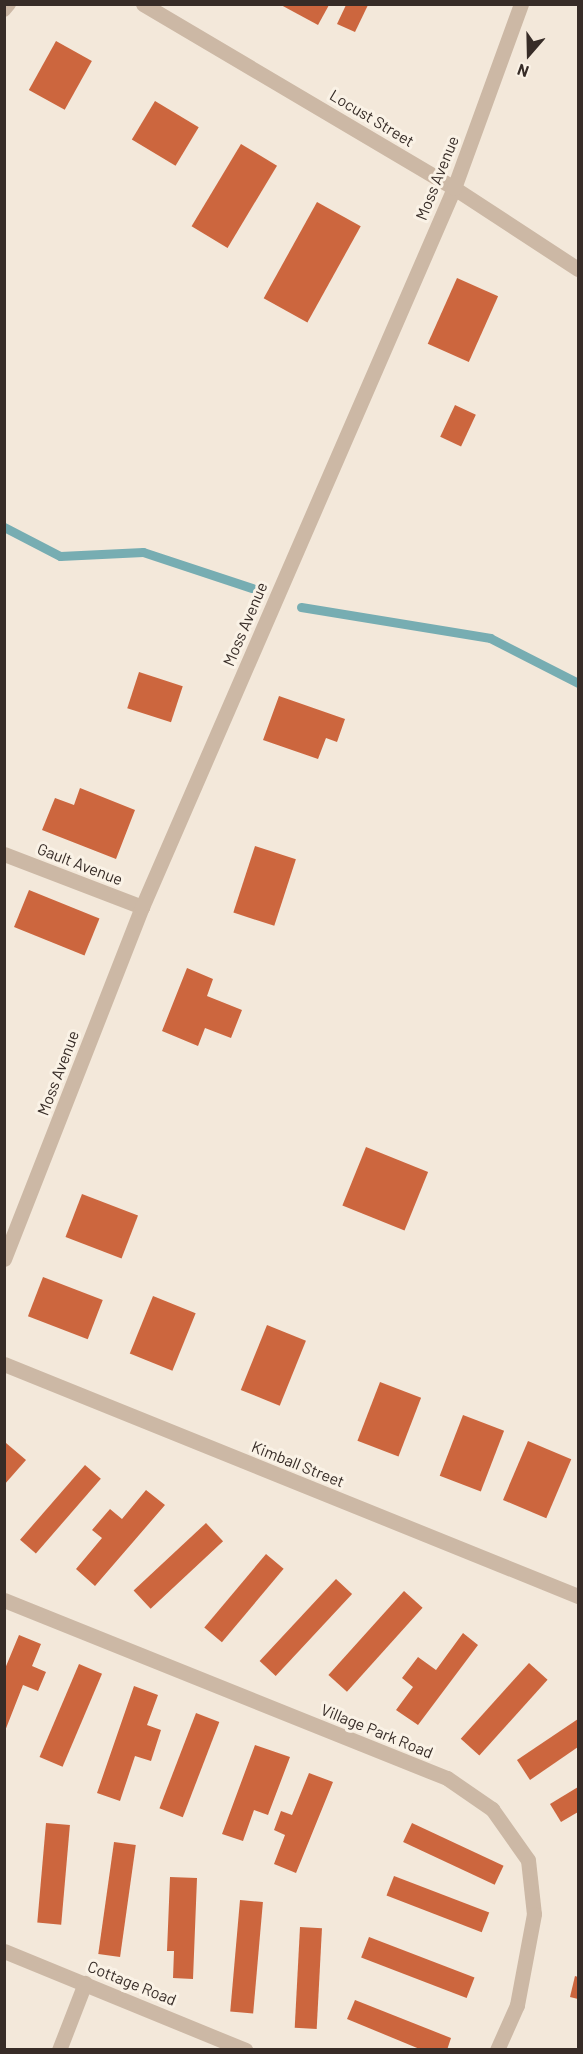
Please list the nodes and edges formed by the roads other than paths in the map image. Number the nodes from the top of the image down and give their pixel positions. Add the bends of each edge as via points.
1 (9, 4) edge
2 (143, 4) edge
3 (521, 4) edge
4 (4, 10) edge
5 (454, 188) junction
6 (579, 269) edge
7 (4, 854) edge
8 (142, 907) junction
9 (4, 1259) edge
10 (4, 1364) edge
11 (579, 1596) edge
12 (4, 1600) edge
13 (4, 1951) edge
14 (85, 1983) junction
15 (59, 2049) edge
16 (245, 2049) edge
17 (497, 2049) edge

1 - 4 lane
2 - 5 street, Locust Street
3 - 5 street, Moss Avenue
5 - 6 street, Locust Street
5 - 8 street, Moss Avenue
7 - 8 street, Gault Avenue
8 - 9 street, Moss Avenue
10 - 11 street, Kimball Street
12 - 17 street, Village Park Road via 447,1778 492,1809 528,1860 534,1914 517,2005
13 - 14 street, Cottage Road
14 - 15 street
14 - 16 street, Cottage Road

